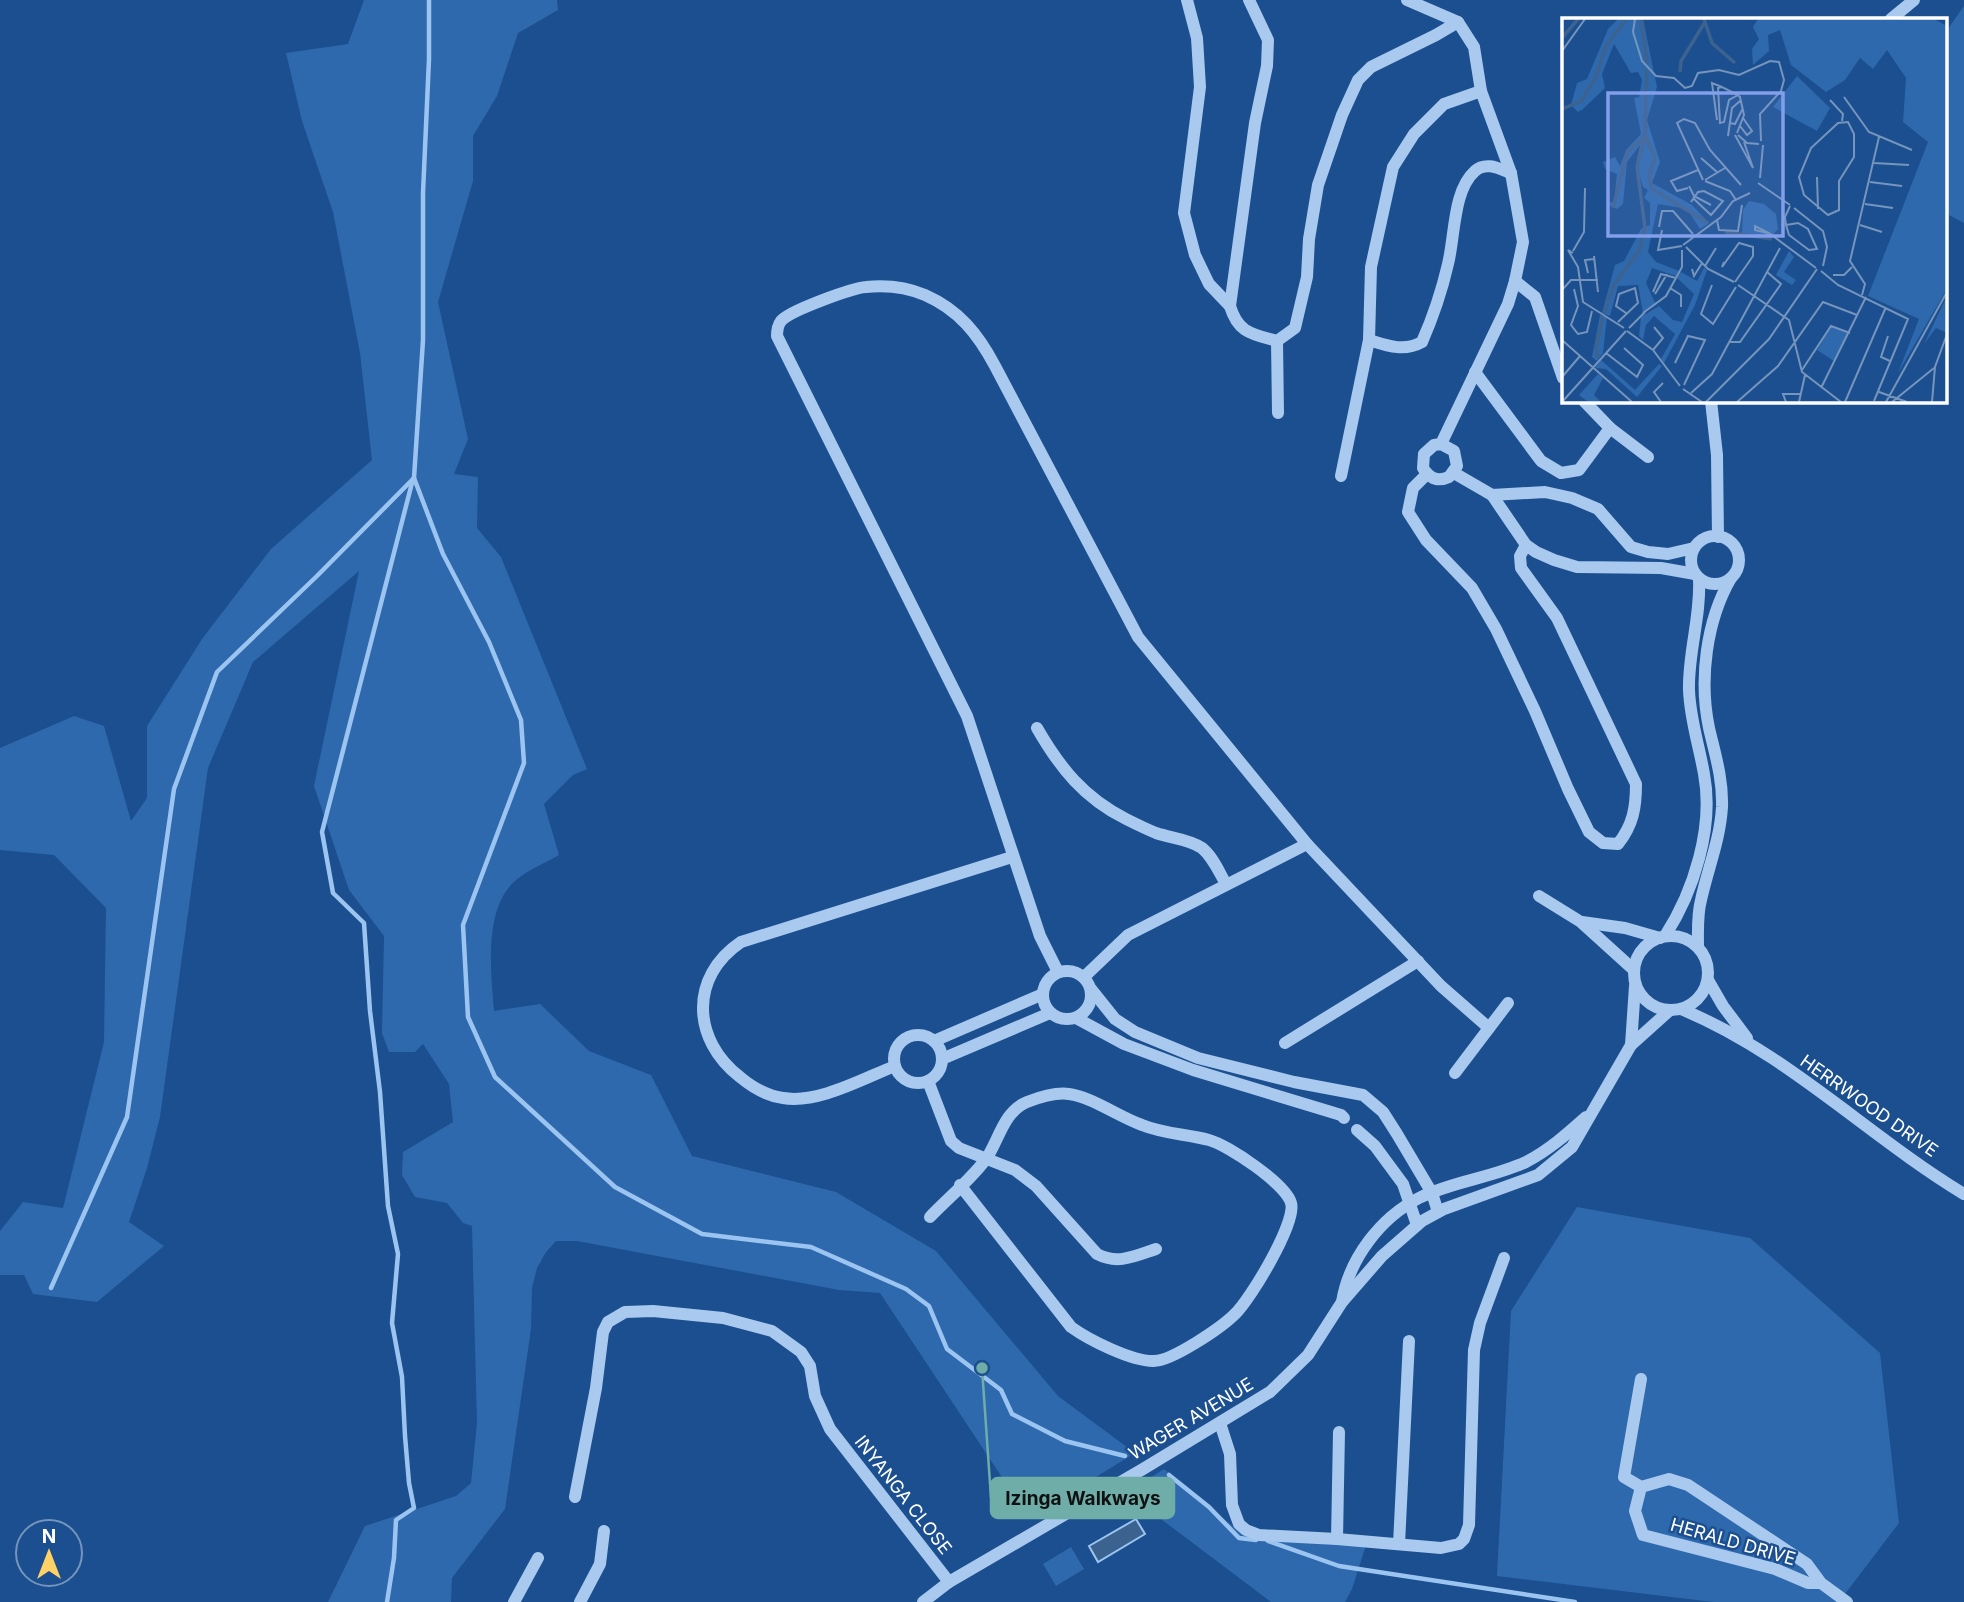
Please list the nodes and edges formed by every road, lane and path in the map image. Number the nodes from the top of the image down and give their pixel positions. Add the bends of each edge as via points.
1 (1187, 0) edge
2 (1249, 0) edge
3 (1407, 0) edge
4 (1914, 0) edge
5 (1892, 18) edge
6 (1458, 22) junction
7 (1481, 91) junction
8 (1511, 173) junction
9 (1516, 281) junction
10 (1230, 306) junction
11 (1369, 340) junction
12 (1277, 341) junction
13 (1475, 372) junction
14 (1562, 375) edge
15 (1585, 402) edge
16 (1711, 402) edge
17 (1278, 413) dead end
18 (1610, 429) junction
19 (1441, 444) junction
20 (1648, 457) dead end
21 (1454, 473) junction
22 (1427, 474) junction
23 (1340, 476) dead end
24 (1492, 495) junction
25 (1718, 537) junction
26 (1526, 545) junction
27 (1694, 548) junction
28 (1697, 576) junction
29 (1731, 578) junction
30 (1037, 728) dead end
31 (1307, 844) junction
32 (1012, 858) junction
33 (1226, 884) junction
34 (1539, 896) dead end
35 (1581, 922) junction
36 (1662, 937) junction
37 (1698, 947) junction
38 (1418, 961) junction
39 (1058, 972) junction
40 (1635, 976) junction
41 (1084, 977) junction
42 (1708, 980) junction
43 (1091, 989) junction
44 (1043, 994) junction
45 (1508, 1003) dead end
46 (1675, 1010) junction
47 (1050, 1013) junction
48 (1076, 1018) junction
49 (1489, 1028) junction
50 (934, 1041) junction
51 (1285, 1043) dead end
52 (1631, 1045) junction
53 (1754, 1046) junction
54 (942, 1059) junction
55 (895, 1066) junction
56 (1454, 1073) dead end
57 (928, 1081) junction
58 (1589, 1114) junction
59 (1344, 1118) dead end
60 (1357, 1130) dead end
61 (987, 1158) junction
62 (960, 1185) junction
63 (1432, 1193) junction
64 (1964, 1194) edge
65 (1410, 1205) junction
66 (1438, 1212) junction
67 (930, 1217) dead end
68 (1417, 1224) junction
69 (1156, 1249) dead end
70 (1504, 1258) dead end
71 (1342, 1302) junction
72 (1409, 1341) dead end
73 (1641, 1379) dead end
74 (1220, 1423) junction
75 (1339, 1432) dead end
76 (1641, 1487) junction
77 (575, 1497) dead end
78 (604, 1531) dead end
79 (1337, 1539) junction
80 (1399, 1544) junction
81 (538, 1558) dead end
82 (949, 1582) junction
83 (1821, 1583) junction
84 (514, 1602) edge
85 (580, 1602) edge
86 (923, 1602) edge
87 (1847, 1602) edge

1 - 10 street via 1197,38 1200,88 1184,213 1209,284
2 - 10 street via 1268,40 1267,58
3 - 6 street
4 - 5 street
6 - 7 street via 1474,47
6 - 12 street via 1371,67 1358,80 1318,186 1307,276 1295,328
7 - 8 street
7 - 11 street via 1444,104 1414,134 1393,167 1371,267
8 - 9 street via 1523,242
8 - 11 street via 1482,166 1462,188 1448,266 1422,342 1410,348
9 - 13 street
9 - 14 street via 1535,297
10 - 12 street via 1235,321 1249,333
11 - 23 street
12 - 17 street
13 - 18 street via 1541,461 1561,473 1579,470
13 - 19 street
15 - 18 street
16 - 25 street
18 - 20 street
19 - 21 street via 1454,451
19 - 22 street via 1424,454
21 - 22 street via 1437,480
21 - 24 street
22 - 26 street via 1413,488 1408,512 1426,540 1472,588 1496,629 1589,832 1603,843 1618,844 1629,831 1636,784 1557,618 1521,568 1520,556
24 - 26 street
24 - 27 street via 1545,492 1572,498 1598,509 1631,547 1668,554
25 - 27 street via 1704,539
25 - 29 street via 1730,542 1738,554 1738,567
26 - 28 street via 1577,567 1661,568
27 - 28 street via 1691,561
28 - 29 street via 1711,584
28 - 36 street via 1701,601 1689,688 1704,775 1705,821 1685,902
29 - 37 street via 1715,610 1705,677 1706,711 1722,802 1717,846 1698,914
30 - 33 street via 1071,779 1090,795 1124,818 1196,844
31 - 32 street via 1138,637 974,330 924,294 891,287 849,291 788,315 778,336 967,716
31 - 33 street
31 - 38 street
32 - 39 street
32 - 55 street via 741,942 716,966 705,987 704,1023 718,1056 739,1077 769,1095 818,1096
33 - 41 street via 1128,935
34 - 35 street
35 - 36 street
35 - 40 street
36 - 37 street via 1677,937
36 - 40 street via 1642,950
37 - 42 street via 1705,957
38 - 49 street
38 - 51 street
39 - 41 street via 1072,971
39 - 44 street via 1047,981
40 - 46 street via 1648,1002
40 - 52 street
41 - 43 street
42 - 46 street via 1698,999
42 - 53 street
43 - 48 street via 1091,1003
43 - 63 street via 1115,1019 1135,1032 1198,1058 1363,1095 1383,1112
44 - 47 street
44 - 50 street
45 - 49 street
46 - 52 street
46 - 53 street via 1717,1025
47 - 48 street
47 - 54 street
48 - 59 street via 1124,1044 1193,1070
49 - 56 street
50 - 54 street
50 - 55 street via 921,1035 908,1037 898,1046
52 - 58 street
53 - 64 street, HERRWOOD DRIVE
54 - 57 street via 938,1072
55 - 57 street via 908,1081
57 - 61 street via 951,1141
58 - 63 street, WAGER AVENUE via 1560,1141 1523,1163
58 - 66 street, WAGER AVENUE via 1572,1147 1538,1175
60 - 65 street via 1403,1184
61 - 62 street
61 - 62 street via 1012,1110 1049,1095 1070,1094 1140,1125 1226,1146 1286,1192 1292,1205 1289,1226 1252,1293 1235,1314 1182,1351 1153,1362 1087,1339 1071,1327
61 - 69 street via 1036,1186 1097,1254 1123,1260
62 - 67 street
63 - 65 street, WAGER AVENUE
63 - 66 street
65 - 68 street
65 - 71 street, WAGER AVENUE via 1360,1252
66 - 68 street, WAGER AVENUE
68 - 71 street, WAGER AVENUE
70 - 80 street via 1474,1350 1467,1534 1451,1547
71 - 74 street, WAGER AVENUE via 1292,1373
72 - 80 street
73 - 76 street via 1624,1477
74 - 79 street via 1230,1454 1232,1505 1239,1524 1259,1535
74 - 82 street, WAGER AVENUE
75 - 79 street
76 - 83 street, HERALD DRIVE via 1669,1479 1688,1485 1807,1564
76 - 83 street, HERALD DRIVE via 1634,1511 1643,1535
77 - 82 street, INYANGA CLOSE via 603,1332 615,1316 653,1311 723,1318 772,1331 801,1352 830,1429
78 - 85 street via 600,1564
79 - 80 street
81 - 84 street
82 - 86 street, WAGER AVENUE
83 - 87 street, HERALD DRIVE

